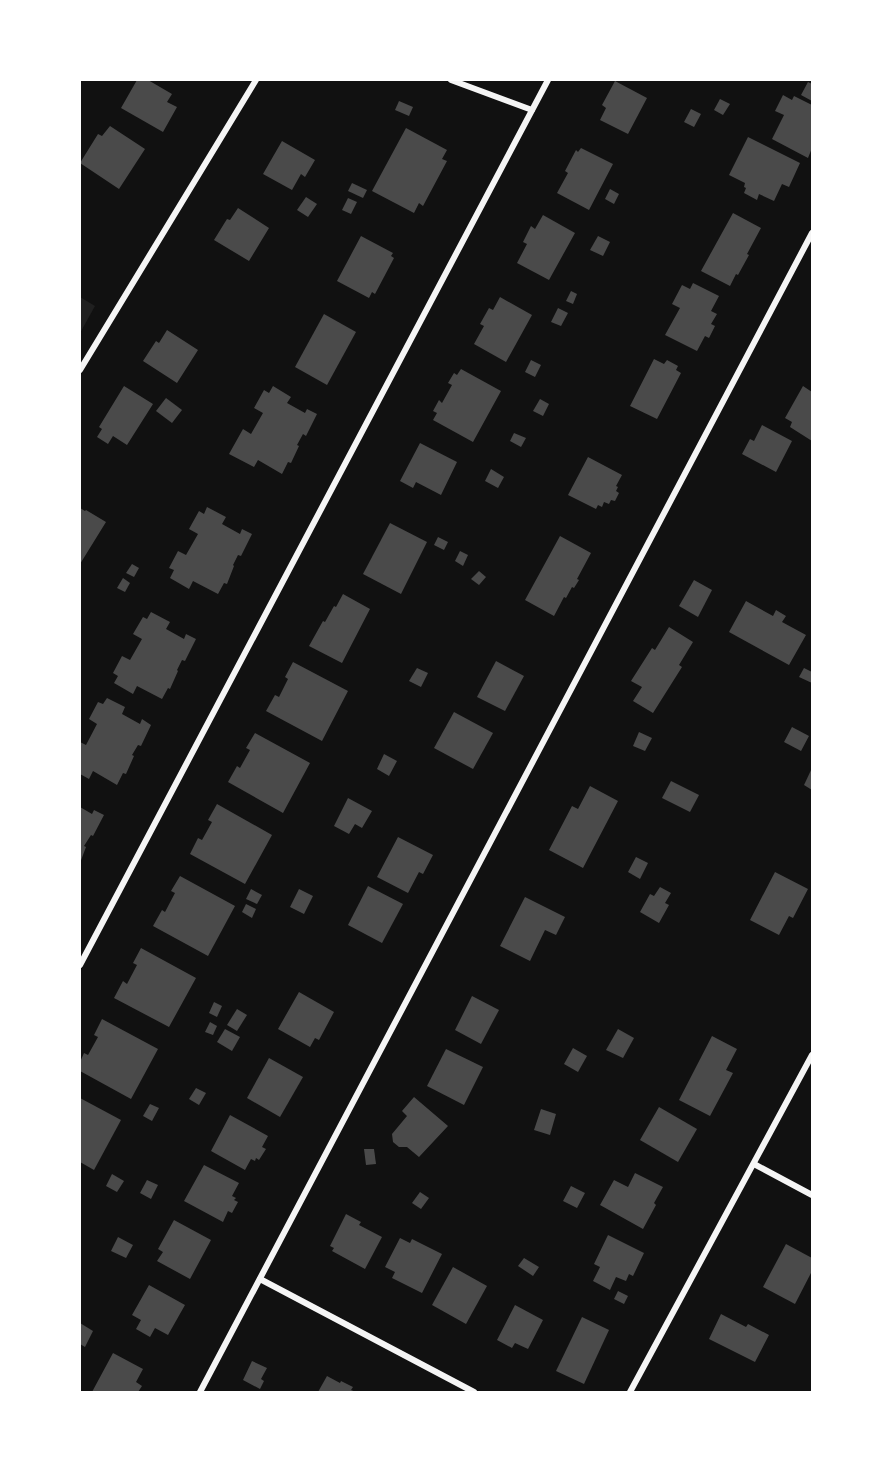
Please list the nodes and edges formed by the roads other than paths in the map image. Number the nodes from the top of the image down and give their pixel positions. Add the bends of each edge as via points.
1 (256, 80) edge
2 (451, 80) edge
3 (548, 80) edge
4 (532, 110) junction
5 (813, 232) edge
6 (80, 370) edge
7 (80, 965) edge
8 (813, 1056) edge
9 (754, 1164) junction
10 (813, 1195) edge
11 (260, 1279) junction
12 (200, 1392) edge
13 (474, 1392) edge
14 (630, 1392) edge

1 - 6 street
2 - 4 street
3 - 4 street
4 - 7 street
5 - 11 street
8 - 9 street
9 - 10 street
9 - 14 street
11 - 12 street
11 - 13 street

